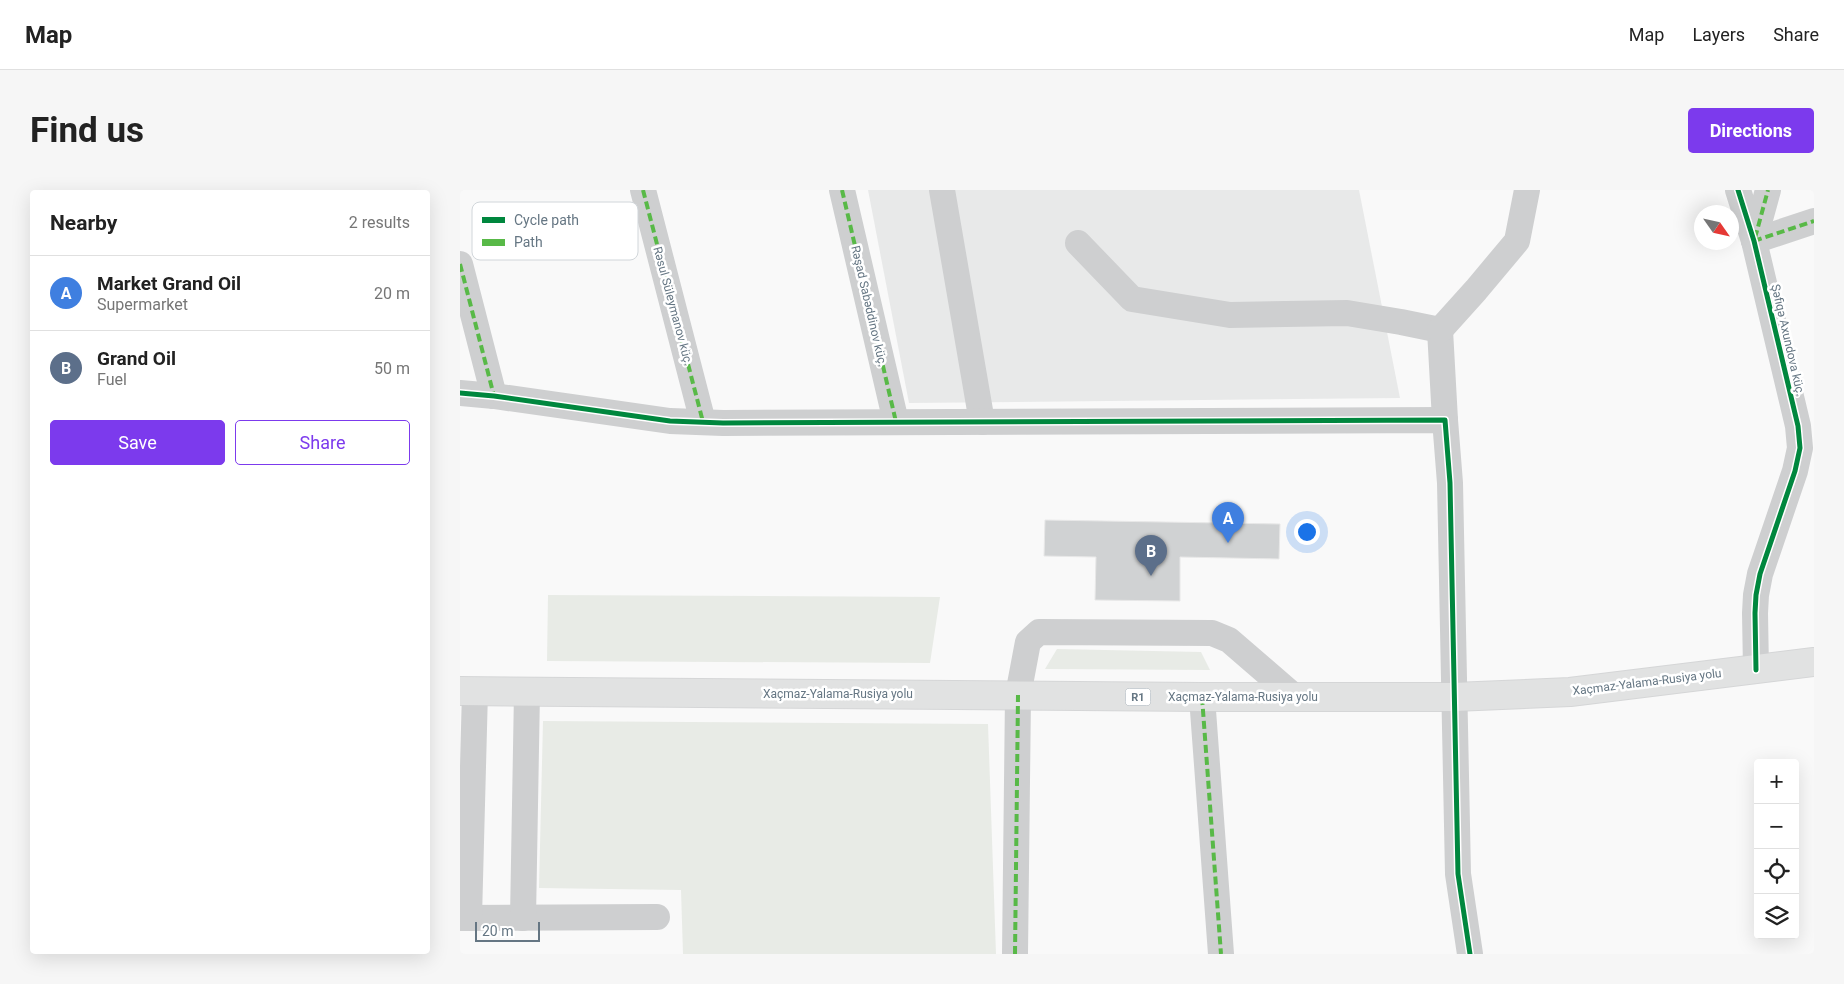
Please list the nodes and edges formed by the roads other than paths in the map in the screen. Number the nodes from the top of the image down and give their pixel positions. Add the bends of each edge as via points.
1 (643, 190) edge
2 (842, 190) edge
3 (942, 190) edge
4 (1527, 190) edge
5 (1738, 190) edge
6 (1768, 190) edge
7 (1814, 220) edge
8 (1754, 241) junction
9 (1078, 243) dead end
10 (460, 264) edge
11 (1440, 330) junction
12 (460, 393) edge
13 (494, 396) junction
14 (1445, 420) junction
15 (703, 422) junction
16 (896, 422) junction
17 (982, 422) junction
18 (1814, 662) edge
19 (1756, 670) junction
20 (468, 691) edge
21 (527, 692) junction
22 (1018, 695) junction
23 (1202, 697) junction
24 (1295, 697) junction
25 (1454, 697) junction
26 (657, 917) dead end
27 (465, 918) edge
28 (523, 918) junction
29 (1015, 954) edge
30 (1221, 954) edge
31 (1470, 954) edge

1 - 15 street, Rəsul Süleymanov küç.
2 - 16 street, Rəşad Sabəddinov küç.
3 - 17 street
4 - 11 street via 1517,241
5 - 8 street, Şəfiqə Axundova küç.
6 - 8 street
7 - 8 street
8 - 19 street, Şəfiqə Axundova küç. via 1798,426 1800,448 1760,574 1755,613
9 - 11 street via 1132,299 1230,315 1347,313
10 - 13 street
11 - 14 street
12 - 13 street
13 - 15 street via 670,421
14 - 17 street
14 - 25 street via 1450,483
15 - 16 street
16 - 17 street
18 - 19 main road, Xaçmaz-Yalama-Rusiya yolu / R1
19 - 25 main road, Xaçmaz-Yalama-Rusiya yolu / R1 via 1570,692
20 - 21 main road, Xaçmaz-Yalama-Rusiya yolu / R1
20 - 27 street
21 - 22 main road, Xaçmaz-Yalama-Rusiya yolu / R1
21 - 28 street
22 - 23 main road, Xaçmaz-Yalama-Rusiya yolu / R1
22 - 24 street via 1028,642 1039,632 1212,633 1229,640
22 - 29 street
23 - 24 main road, Xaçmaz-Yalama-Rusiya yolu / R1
23 - 30 street
24 - 25 main road, Xaçmaz-Yalama-Rusiya yolu / R1
25 - 31 street via 1458,874
26 - 28 street
27 - 28 street

